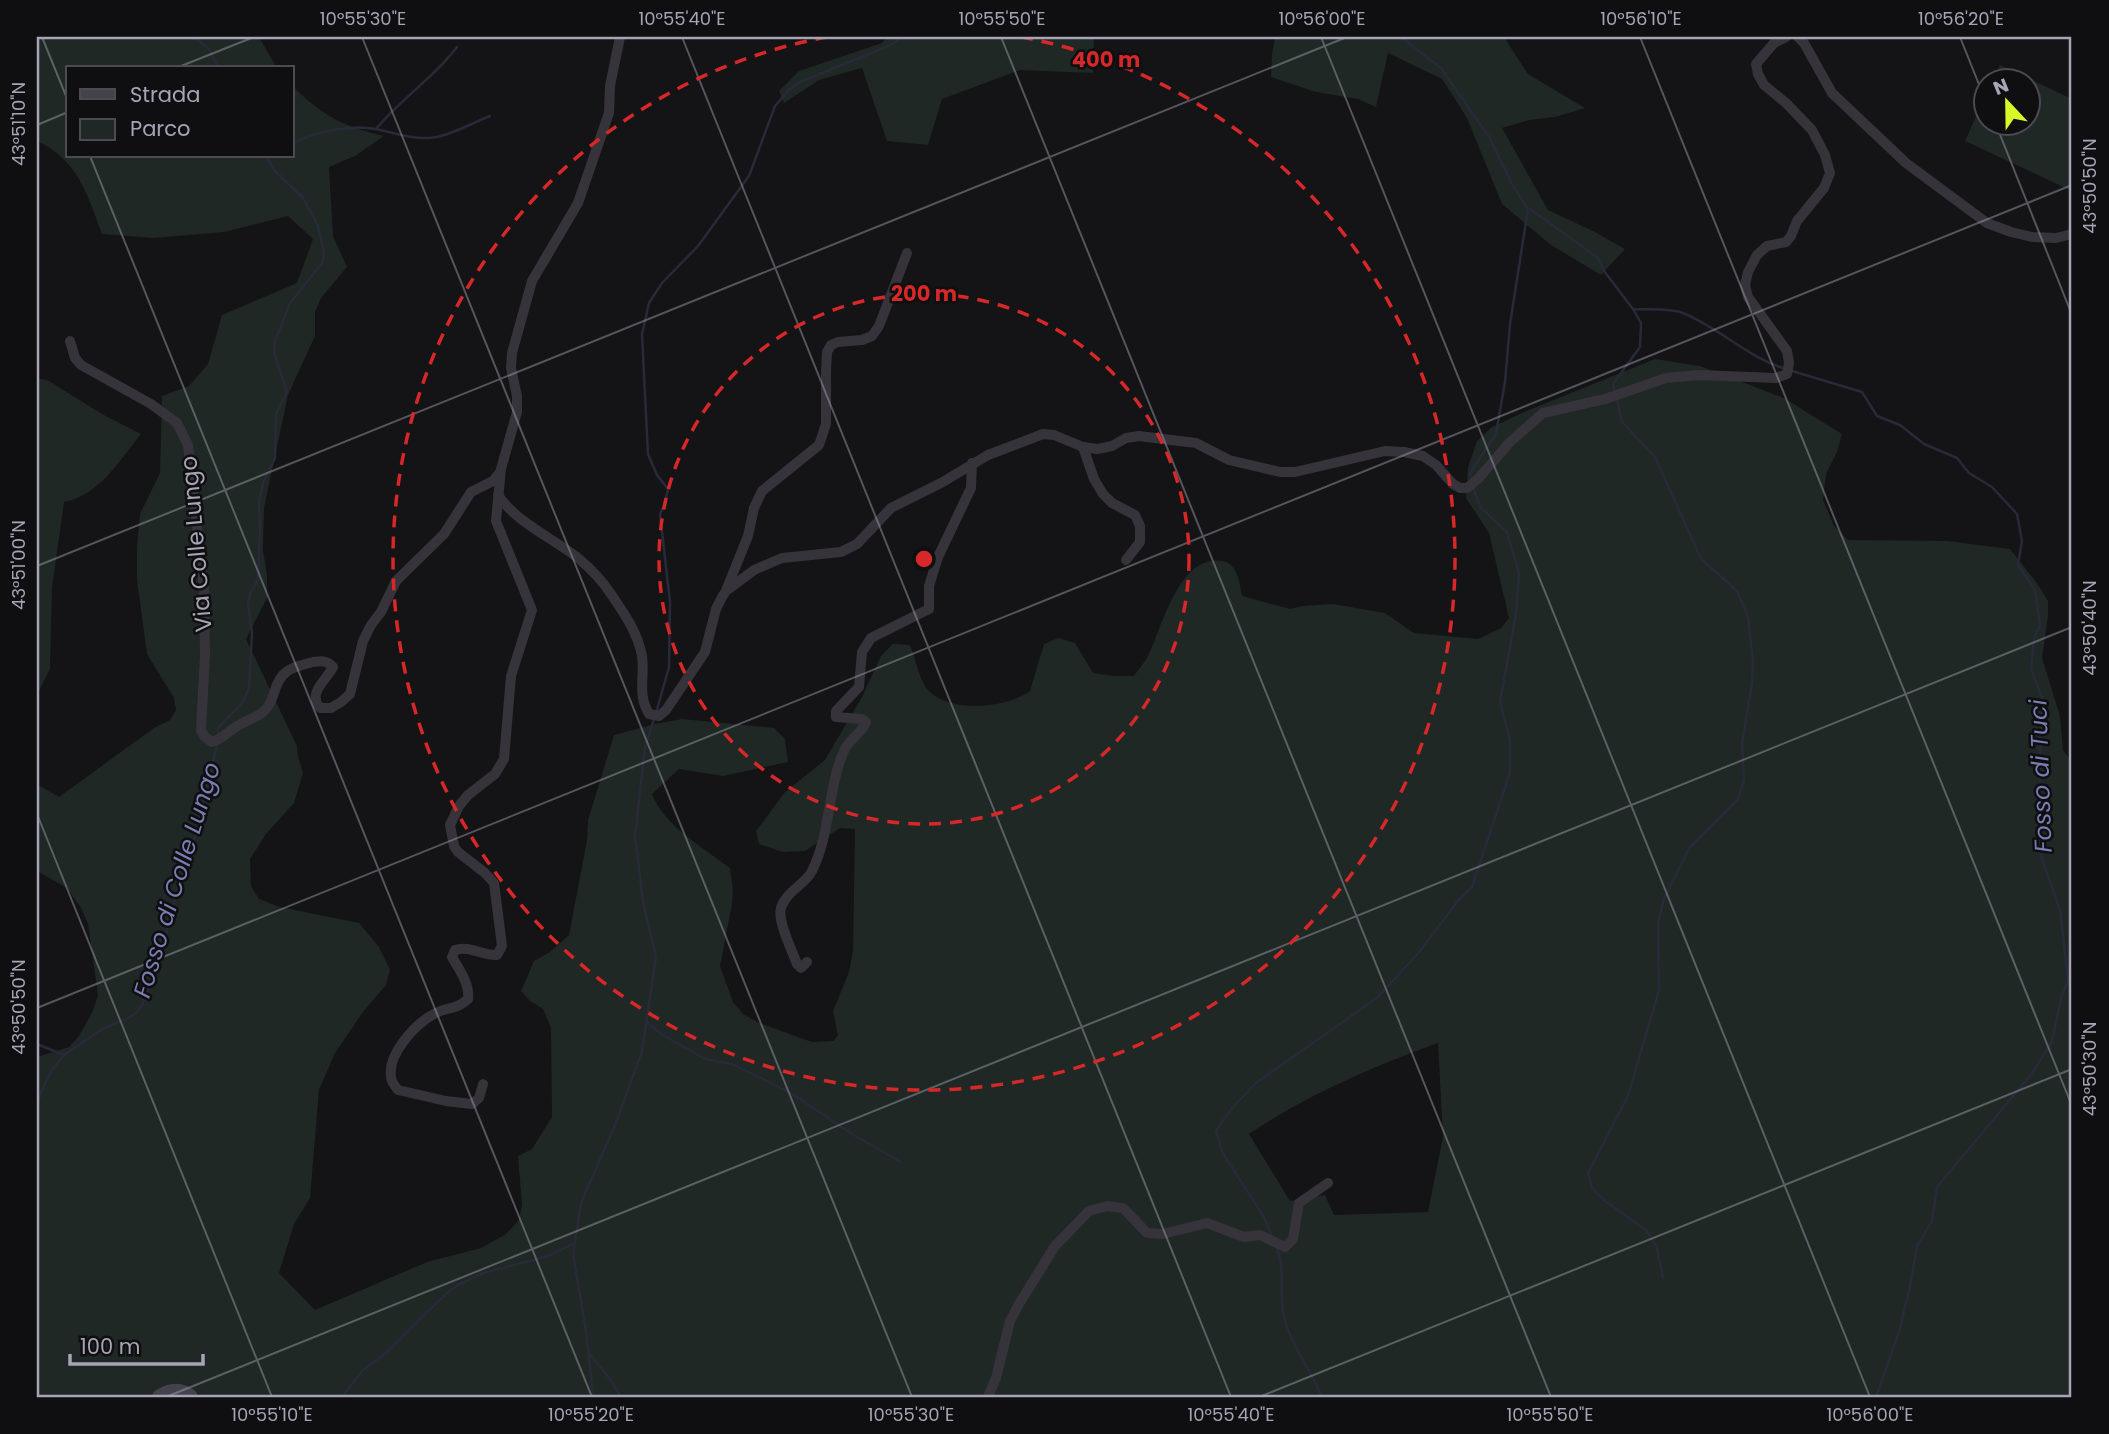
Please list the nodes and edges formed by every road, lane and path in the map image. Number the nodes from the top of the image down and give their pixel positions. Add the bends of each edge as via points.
1 (620, 37) edge
2 (1786, 37) edge
3 (1798, 37) edge
4 (2072, 234) edge
5 (907, 253) dead end
6 (70, 341) dead end
7 (1083, 447) junction
8 (972, 463) junction
9 (501, 470) junction
10 (498, 495) junction
11 (1126, 560) dead end
12 (726, 591) junction
13 (807, 962) dead end
14 (483, 1084) dead end
15 (1328, 1183) dead end
16 (160, 1397) edge
17 (190, 1397) edge
18 (988, 1397) edge

1 - 9 street via 609,113 578,203 533,281 512,353 517,412
2 - 7 street via 1774,43 1756,64 1758,74 1763,85 1812,131 1830,173 1786,242 1767,246 1757,256 1745,285 1748,297 1787,351 1787,374 1776,378 1666,378 1605,399 1543,413 1467,488 1453,484 1423,456 1404,452 1385,451 1280,472 1229,460 1196,443 1151,436 1126,438 1097,449
3 - 4 street via 1832,93 1906,163 1987,223 2032,237
5 - 12 street via 872,336 838,342 827,352 826,424 819,445 762,491
6 - 9 street, Via Colle Lungo via 81,365 177,423 187,445 204,590 201,730 212,742 263,712 278,679 298,666 322,660 332,667 314,696 320,708 331,708 350,694 363,640 396,581 444,534 471,492 493,481
7 - 8 street via 1043,434
7 - 11 street via 1103,494 1135,515 1140,526 1140,542
8 - 12 street via 891,508 858,544 841,552 782,558 754,570
8 - 13 street via 971,488 938,556 929,586 929,609 870,638 862,652 859,687 836,711 836,717 866,722 839,765 825,837 813,869 781,907 780,919 797,964 801,968
9 - 10 street
10 - 12 street via 508,510 577,558 611,593 639,644 642,699 649,714 659,716 666,710 705,652 716,609
10 - 14 street via 496,521 532,610 511,676 503,759 495,774 459,806 450,825 458,852 494,883 501,952 491,956 467,948 455,950 452,957 468,999 424,1020 405,1038 392,1061 391,1080 398,1090 472,1104
15 - 18 street via 1299,1203 1293,1239 1286,1247 1260,1235 1244,1237 1207,1223 1163,1234 1147,1233 1123,1208 1089,1211 1055,1246 1019,1304
16 - 17 main road via 180,1392

